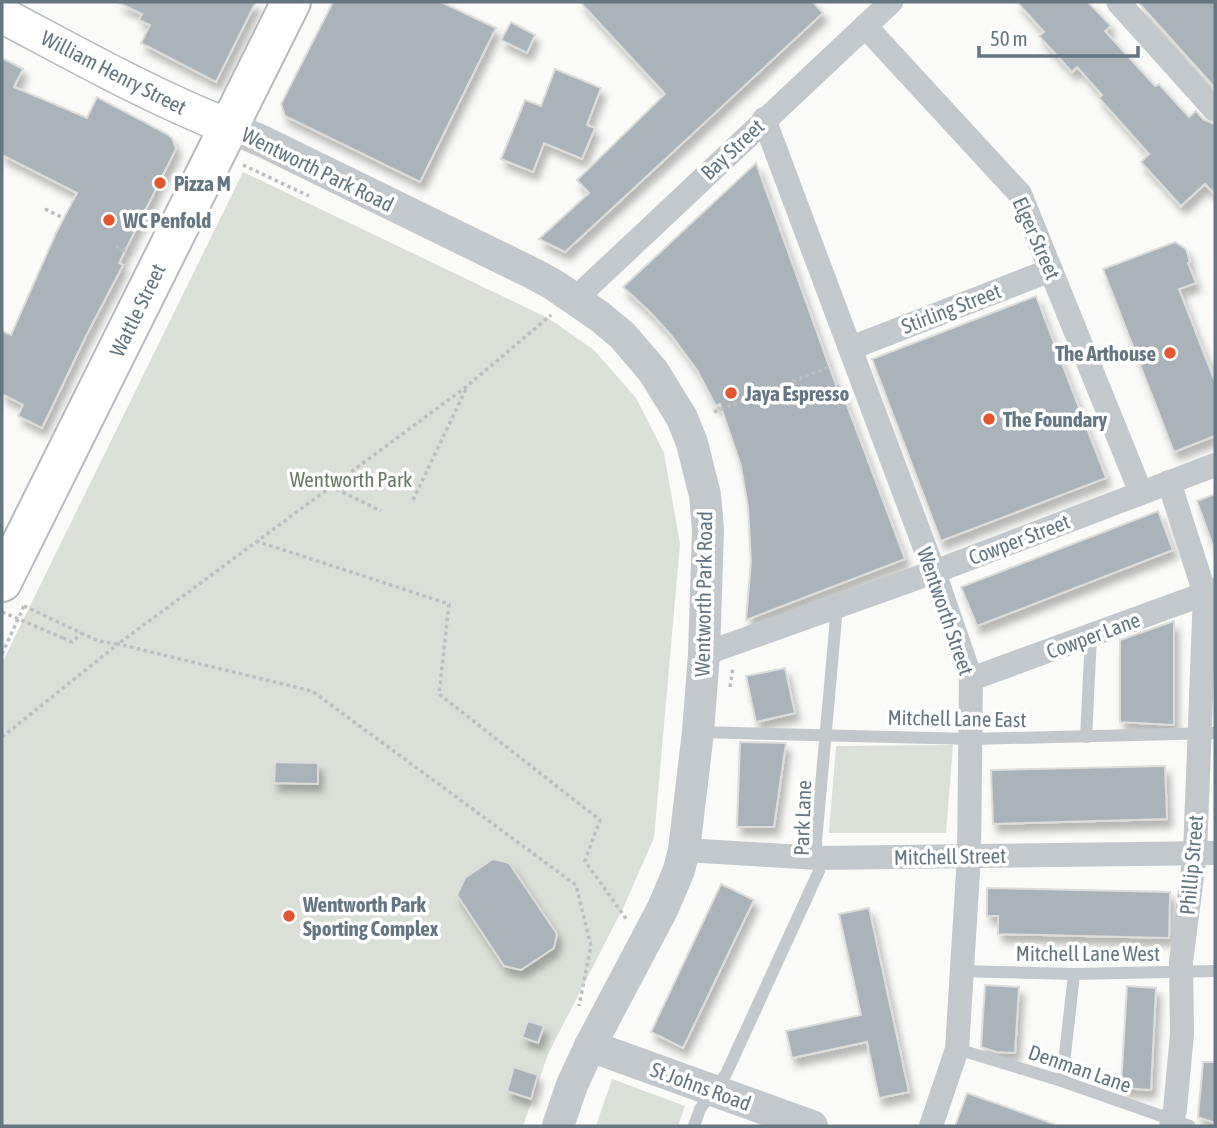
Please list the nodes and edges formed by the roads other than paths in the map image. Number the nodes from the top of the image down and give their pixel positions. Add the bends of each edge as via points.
1 (291, 2) edge
2 (891, 2) edge
3 (1118, 2) edge
4 (2, 15) edge
5 (865, 26) junction
6 (1215, 110) edge
7 (764, 119) junction
8 (229, 127) junction
9 (1051, 270) junction
10 (564, 306) junction
11 (843, 356) junction
12 (1215, 465) edge
13 (1169, 482) junction
14 (1140, 493) junction
15 (934, 572) junction
16 (1210, 592) edge
17 (13, 594) edge
18 (837, 607) junction
19 (1091, 636) junction
20 (704, 654) junction
21 (971, 679) junction
22 (698, 732) junction
23 (1207, 734) edge
24 (826, 735) junction
25 (1086, 737) junction
26 (971, 738) junction
27 (684, 850) junction
28 (1205, 853) edge
29 (969, 856) junction
30 (819, 858) junction
31 (960, 971) junction
32 (1182, 971) junction
33 (1215, 971) edge
34 (1074, 974) junction
35 (590, 1046) junction
36 (957, 1049) junction
37 (1062, 1081) junction
38 (712, 1090) junction
39 (1178, 1124) edge
40 (807, 1125) edge
41 (558, 1126) edge
42 (694, 1126) edge
43 (931, 1126) edge

1 - 8 main road, Wattle Street
2 - 5 street, Bay Street
3 - 6 street
4 - 8 main road, William Henry Street
5 - 7 street, Bay Street
5 - 9 street, Elger Street via 1020,194
7 - 10 street, Bay Street
7 - 11 street, Wentworth Street
8 - 10 street, Wentworth Park Road via 534,274
8 - 17 main road, Wattle Street
9 - 11 street, Stirling Street
9 - 14 street, Elger Street
10 - 20 street, Wentworth Park Road via 606,321 638,352 669,395 692,443 708,530
11 - 15 street, Wentworth Street
12 - 13 street, Cowper Street
13 - 14 street, Cowper Street
13 - 16 street, Phillip Street
14 - 15 street, Cowper Street
15 - 18 street, Cowper Street
15 - 21 street, Wentworth Street
16 - 19 street, Cowper Lane
16 - 23 street, Phillip Street
18 - 20 street, Cowper Street
18 - 24 lane, Park Lane
19 - 21 street, Cowper Lane
19 - 25 lane
20 - 22 street, Wentworth Park Road
21 - 26 street, Wentworth Street
22 - 24 lane, Mitchell Lane East
22 - 27 street, Wentworth Park Road
23 - 25 lane, Mitchell Lane East
23 - 28 street, Phillip Street
24 - 26 lane, Mitchell Lane East
24 - 30 lane, Park Lane via 816,842
25 - 26 lane, Mitchell Lane East
26 - 29 street, Wentworth Street
27 - 30 street, Mitchell Street
27 - 35 street, Wentworth Park Road via 646,943
28 - 29 street, Mitchell Street
28 - 32 street, Phillip Street
29 - 30 street, Mitchell Street
29 - 31 street, Wentworth Street
30 - 38 lane, Park Lane via 819,871 732,1062
31 - 34 lane, Mitchell Lane West
31 - 36 street, Wentworth Street
32 - 33 lane, Mitchell Lane West
32 - 34 lane, Mitchell Lane West
32 - 39 street, Phillip Street
34 - 37 lane
35 - 38 street, St Johns Road
35 - 41 street, Wentworth Park Road
36 - 37 lane, Denman Lane
36 - 43 street, Wentworth Street
37 - 39 lane, Denman Lane
38 - 40 street, St Johns Road
38 - 42 lane, Park Lane

